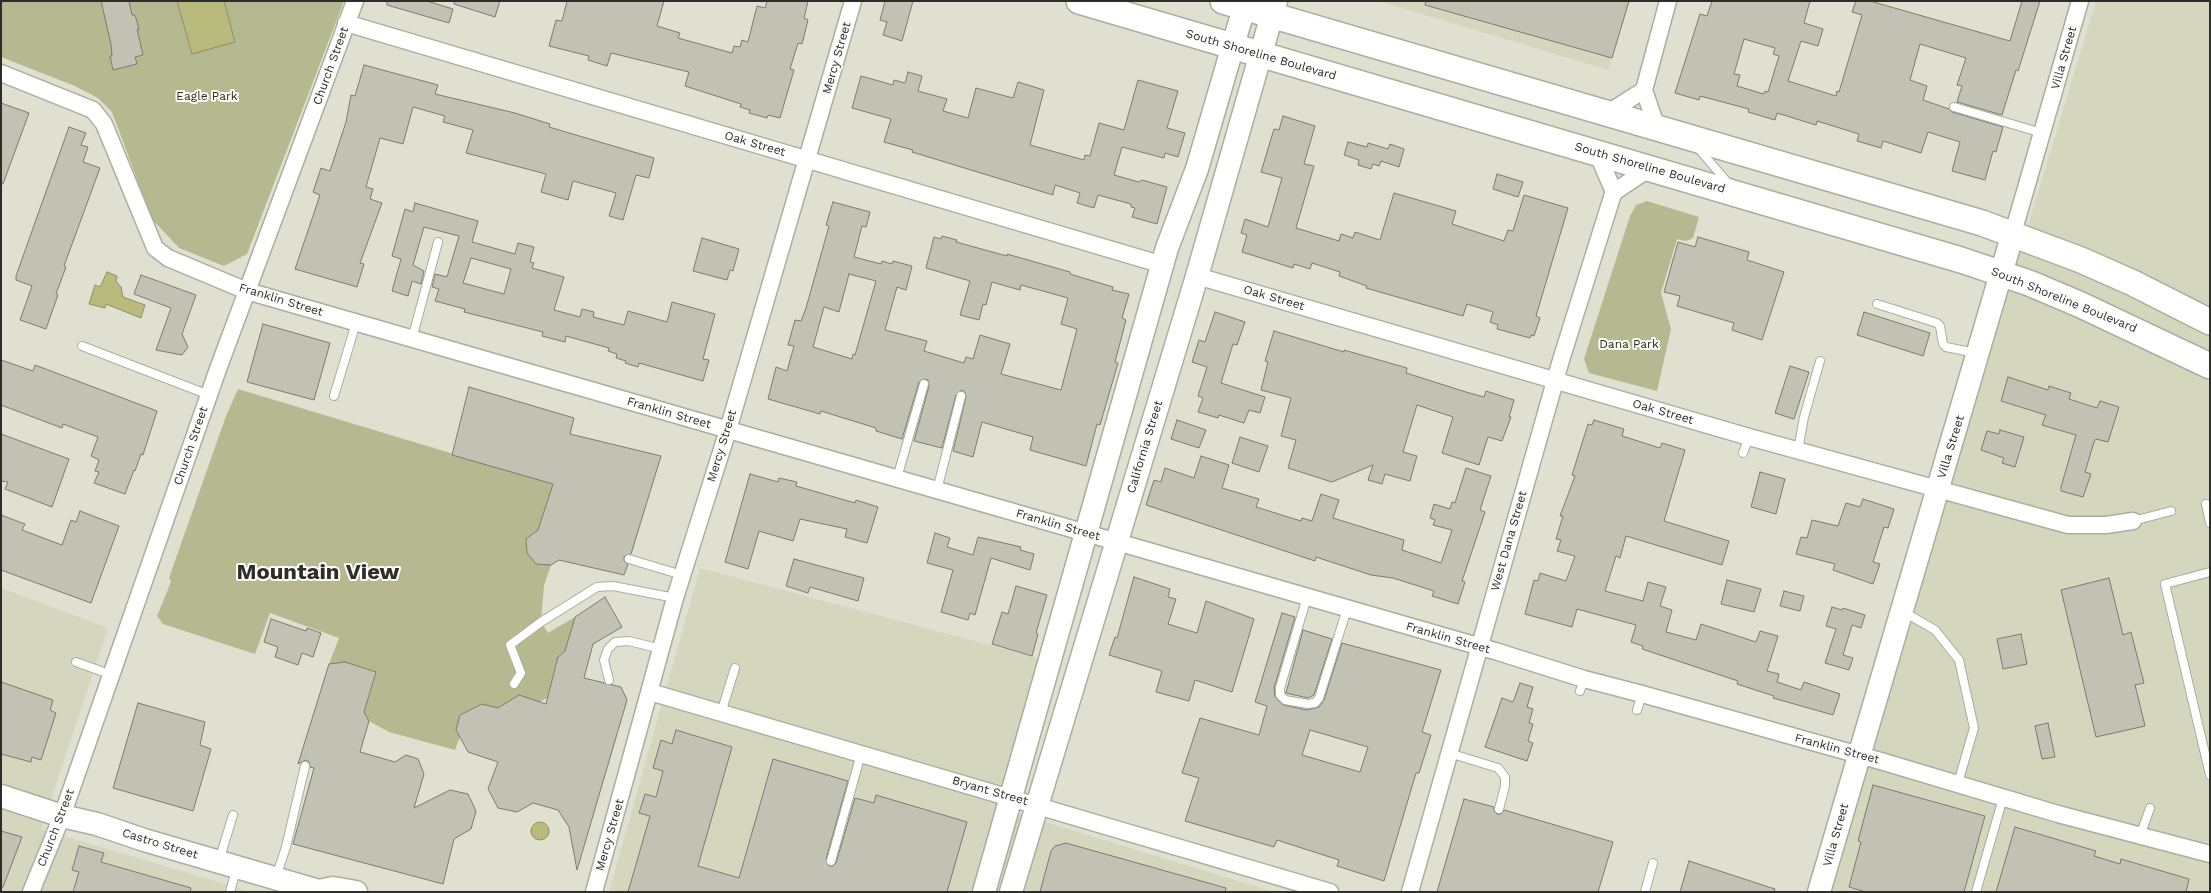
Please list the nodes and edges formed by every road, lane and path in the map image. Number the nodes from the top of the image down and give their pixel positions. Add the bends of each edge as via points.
1 (355, 1) edge
2 (853, 1) edge
3 (1079, 1) edge
4 (1668, 1) edge
5 (2080, 1) edge
6 (1238, 3) edge
7 (1274, 8) edge
8 (346, 23) junction
9 (1233, 46) junction
10 (1260, 54) junction
11 (1, 73) edge
12 (1644, 90) junction
13 (1954, 107) dead end
14 (1608, 113) junction
15 (1656, 128) junction
16 (2042, 133) junction
17 (1689, 137) junction
18 (1597, 152) junction
19 (807, 159) junction
20 (1650, 168) junction
21 (1614, 192) junction
22 (1736, 193) junction
23 (2013, 233) junction
24 (438, 242) dead end
25 (1162, 265) junction
26 (2001, 273) junction
27 (1197, 276) junction
28 (247, 291) junction
29 (1877, 304) dead end
30 (2210, 322) edge
31 (356, 323) junction
32 (412, 339) junction
33 (82, 346) dead end
34 (1978, 354) junction
35 (1820, 361) dead end
36 (2210, 366) edge
37 (1555, 380) junction
38 (924, 384) dead end
39 (209, 395) junction
40 (334, 396) dead end
41 (961, 396) dead end
42 (728, 430) junction
43 (1749, 437) junction
44 (1798, 450) junction
45 (1743, 453) dead end
46 (897, 478) junction
47 (1938, 488) junction
48 (936, 490) junction
49 (2206, 504) dead end
50 (2171, 511) dead end
51 (2133, 521) joint
52 (2210, 523) edge
53 (1087, 533) junction
54 (1117, 542) junction
55 (629, 560) dead end
56 (2210, 572) edge
57 (682, 575) junction
58 (1307, 597) junction
59 (674, 598) junction
60 (1347, 609) junction
61 (1902, 611) junction
62 (1480, 647) junction
63 (661, 649) junction
64 (76, 662) dead end
65 (735, 668) dead end
66 (112, 675) junction
67 (609, 680) dead end
68 (514, 684) dead end
69 (650, 692) junction
70 (1642, 694) junction
71 (1637, 710) dead end
72 (721, 713) junction
73 (1449, 753) junction
74 (861, 754) junction
75 (1860, 756) junction
76 (306, 766) dead end
77 (2210, 775) edge
78 (1958, 783) junction
79 (1, 796) edge
80 (2003, 796) junction
81 (1012, 798) junction
82 (1038, 806) junction
83 (2150, 808) dead end
84 (1499, 809) dead end
85 (233, 815) dead end
86 (62, 816) junction
87 (2140, 836) junction
88 (2210, 854) edge
89 (831, 860) dead end
90 (1652, 863) dead end
91 (228, 864) junction
92 (276, 878) junction
93 (315, 891) edge
94 (1823, 891) edge
95 (31, 892) edge
96 (230, 892) edge
97 (356, 892) edge
98 (594, 892) edge
99 (984, 892) edge
100 (1011, 892) edge
101 (1330, 892) edge
102 (1410, 892) edge
103 (1645, 892) edge
104 (1976, 892) edge

1 - 8 street, Church Street
2 - 19 street, Mercy Street
3 - 9 main road, South Shoreline Boulevard
4 - 12 street
5 - 16 street, Villa Street
6 - 7 main road
6 - 9 main road
7 - 10 main road, California Street
7 - 14 main road
8 - 19 street, Oak Street
8 - 28 street, Church Street
9 - 10 main road, South Shoreline Boulevard
9 - 25 main road via 1197,169
10 - 18 main road, South Shoreline Boulevard
10 - 27 main road, California Street
11 - 28 street, Franklin Street via 93,110 104,124 155,248 168,258
12 - 14 street
12 - 15 street
13 - 16 lane
14 - 15 main road
15 - 17 main road
16 - 23 street, Villa Street
17 - 22 lane
17 - 23 main road
18 - 20 main road, South Shoreline Boulevard
18 - 21 street
19 - 25 street, Oak Street
19 - 42 street, Mercy Street
20 - 21 street
20 - 22 main road, South Shoreline Boulevard
21 - 37 street, West Dana Street
22 - 26 main road, South Shoreline Boulevard
23 - 26 main road, Villa Street
23 - 30 main road via 2133,283
24 - 32 lane
25 - 53 main road
26 - 34 main road, Villa Street
26 - 36 main road, South Shoreline Boulevard via 2081,305
27 - 37 street, Oak Street
27 - 54 main road, California Street
28 - 31 street, Franklin Street
28 - 39 street, Church Street
29 - 34 lane via 1937,323 1946,347
31 - 32 street, Franklin Street
31 - 40 lane
32 - 42 street, Franklin Street
33 - 39 lane
34 - 47 main road, Villa Street
35 - 44 lane
37 - 43 street, Oak Street
37 - 62 street, West Dana Street
38 - 46 lane
39 - 66 street, Church Street
41 - 48 lane
42 - 46 street, Franklin Street
42 - 57 street, Mercy Street
43 - 44 street, Oak Street
43 - 45 lane
44 - 47 street, Oak Street
46 - 48 street, Franklin Street
47 - 51 street, Oak Street via 2068,525
47 - 61 main road, Villa Street
48 - 53 street, Franklin Street
49 - 52 lane
50 - 51 lane
53 - 54 street, Franklin Street
53 - 81 main road
54 - 58 street, Franklin Street
54 - 82 main road, California Street
55 - 57 lane
56 - 77 lane via 2164,584
57 - 59 street, Mercy Street
58 - 60 street, Franklin Street
58 - 60 lane via 1280,688 1280,695 1285,700 1308,704 1319,698
59 - 63 street, Mercy Street
59 - 68 lane via 613,586 597,588 510,645 521,674
60 - 62 street, Franklin Street
61 - 75 main road, Villa Street
61 - 78 lane via 1934,630 1959,660 1974,728
62 - 70 street, Franklin Street via 1582,685
62 - 73 street, West Dana Street
63 - 67 lane via 630,641 615,642 604,660
63 - 69 street, Mercy Street
64 - 66 lane
65 - 72 lane
66 - 86 street, Church Street
69 - 72 street, Bryant Street
69 - 98 street, Mercy Street
70 - 71 lane
70 - 75 street, Franklin Street
72 - 74 street, Bryant Street
73 - 84 lane via 1498,768 1505,777
73 - 102 street, West Dana Street
74 - 81 street, Bryant Street
74 - 89 lane
75 - 78 street, Franklin Street
75 - 94 main road, Villa Street
76 - 92 lane
78 - 80 street, Franklin Street
79 - 86 main road, Castro Street
80 - 87 street, Franklin Street
80 - 104 lane
81 - 82 street, Bryant Street
81 - 99 main road
82 - 100 main road, California Street
82 - 101 street, Bryant Street
83 - 87 lane
85 - 91 lane
86 - 91 main road, Castro Street
86 - 95 street, Church Street
87 - 88 street, Franklin Street
90 - 103 lane
91 - 92 main road, Castro Street
91 - 96 lane
92 - 93 main road, Castro Street
93 - 97 main road, Castro Street via 333,888

